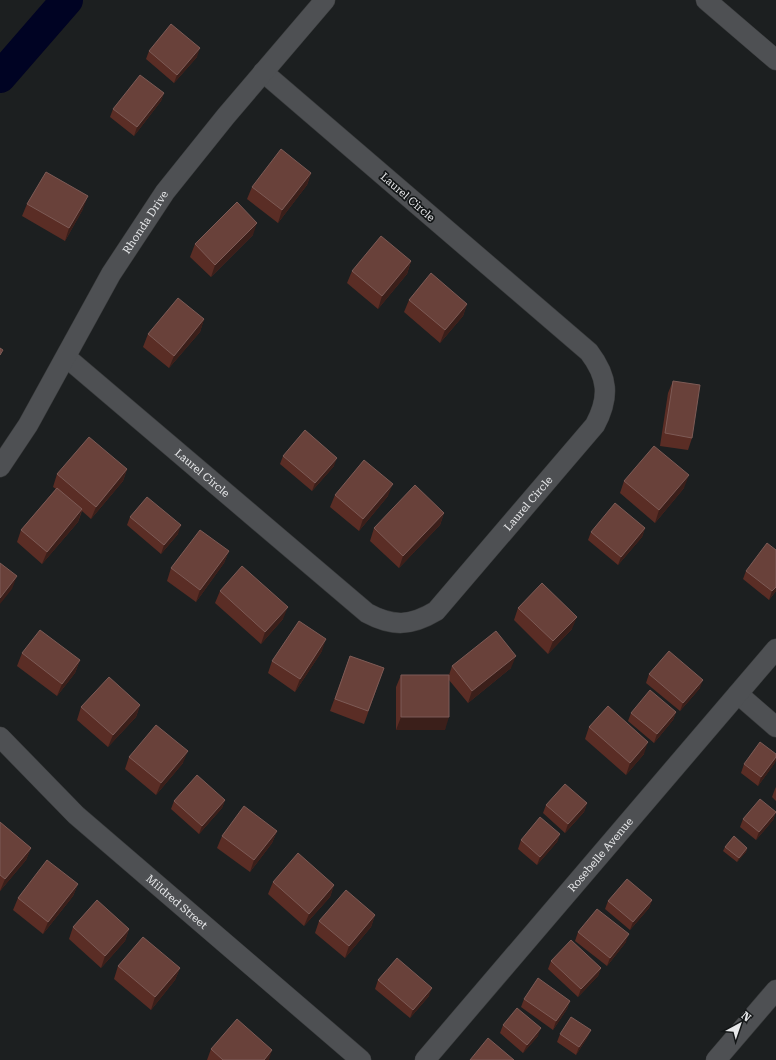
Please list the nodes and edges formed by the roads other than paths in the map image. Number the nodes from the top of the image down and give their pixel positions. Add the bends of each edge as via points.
1 (325, 0) edge
2 (706, 0) edge
3 (776, 60) edge
4 (263, 72) junction
5 (66, 357) junction
6 (0, 467) edge
7 (776, 649) edge
8 (738, 694) junction
9 (776, 727) edge
10 (0, 737) edge
11 (776, 990) edge
12 (361, 1060) edge
13 (425, 1060) edge
14 (716, 1060) edge

1 - 4 street, Rhonda Drive
2 - 3 street
4 - 5 street, Rhonda Drive via 165,192 111,274
4 - 5 street, Laurel Circle via 589,352 598,363 604,377 605,397 595,425 436,611 424,619 394,623 380,620 367,613
5 - 6 street, Rhonda Drive via 28,425
7 - 8 street, Rosebelle Avenue
8 - 9 street
8 - 13 street, Rosebelle Avenue
10 - 12 street, Mildred Street via 76,815
11 - 14 street

